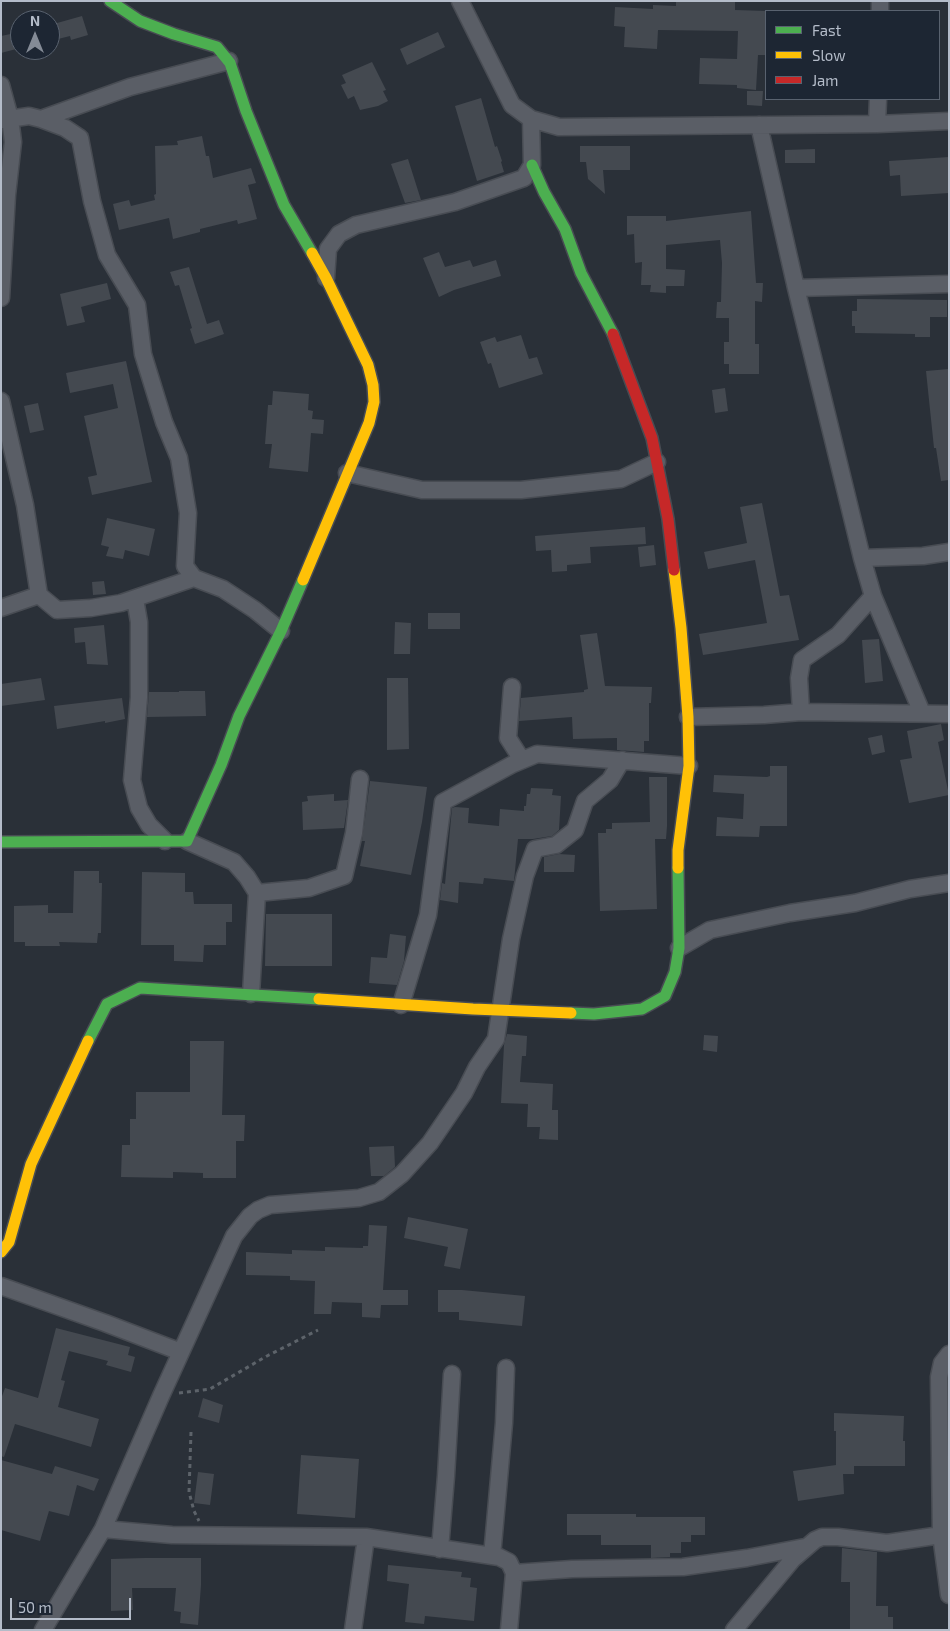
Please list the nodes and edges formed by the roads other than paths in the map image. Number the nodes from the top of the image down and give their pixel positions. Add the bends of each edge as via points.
1 (110, 1) edge
2 (460, 1) edge
3 (229, 61) junction
4 (1, 85) edge
5 (878, 100) edge
6 (6, 119) edge
7 (41, 119) junction
8 (531, 119) junction
9 (949, 120) edge
10 (877, 124) junction
11 (759, 125) junction
12 (532, 165) junction
13 (326, 278) junction
14 (949, 284) edge
15 (796, 288) junction
16 (1, 298) edge
17 (1, 401) edge
18 (656, 462) junction
19 (347, 473) junction
20 (949, 552) edge
21 (862, 558) junction
22 (194, 578) junction
23 (38, 595) junction
24 (873, 596) junction
25 (134, 598) junction
26 (1, 608) edge
27 (281, 631) junction
28 (512, 687) dead end
29 (801, 712) junction
30 (922, 713) junction
31 (949, 714) edge
32 (688, 717) junction
33 (522, 760) junction
34 (622, 760) junction
35 (689, 766) junction
36 (360, 779) dead end
37 (165, 841) junction
38 (1, 842) edge
39 (187, 842) junction
40 (949, 883) edge
41 (257, 893) junction
42 (679, 948) junction
43 (252, 994) junction
44 (401, 1005) junction
45 (501, 1010) junction
46 (4, 1245) edge
47 (1, 1286) edge
48 (181, 1352) junction
49 (949, 1354) edge
50 (506, 1368) dead end
51 (452, 1374) dead end
52 (103, 1529) junction
53 (941, 1536) junction
54 (366, 1537) junction
55 (805, 1547) junction
56 (440, 1548) junction
57 (492, 1556) junction
58 (514, 1573) junction
59 (949, 1595) edge
60 (43, 1630) edge
61 (354, 1630) edge
62 (509, 1630) edge
63 (734, 1630) edge

1 - 3 street via 140,21 217,47
2 - 8 street via 512,105
3 - 7 street via 130,87
3 - 13 street via 284,206
4 - 6 street
5 - 10 street
6 - 7 street via 29,116
6 - 16 street via 13,142
7 - 22 street via 80,138 107,255 137,305 143,354 178,458 188,513 185,566
8 - 11 street via 560,127
8 - 12 street
9 - 10 street
10 - 11 street
11 - 15 street
12 - 13 street via 524,178 455,202 356,226 339,234 328,249
12 - 18 street via 565,229 581,273 614,336 652,438
13 - 19 street via 368,365 373,385 374,402 369,423
14 - 15 street
15 - 21 street
17 - 23 street via 25,505
18 - 19 street via 621,479 521,490 422,490
18 - 32 street via 669,529
19 - 27 street
20 - 21 street
21 - 24 street
22 - 25 street
22 - 27 street via 222,589
23 - 25 street via 57,610 91,608
23 - 26 street
24 - 29 street via 838,634 802,660 799,678
24 - 30 street
25 - 37 street via 138,622 139,697 132,780 138,808
27 - 39 street via 239,716 222,765
28 - 33 street via 508,738
29 - 30 street
29 - 32 street
30 - 31 street
32 - 35 street
33 - 34 street via 537,754
33 - 44 street via 443,802 428,915
34 - 35 street
34 - 45 street via 610,780 585,801 575,830 556,846 535,849 525,876 511,939
35 - 42 street via 678,850
36 - 41 street via 354,833 344,876 309,888
37 - 38 street
37 - 39 street
39 - 41 street via 234,862
40 - 42 street via 710,930
41 - 43 street
42 - 45 street via 675,972 665,996 642,1009 594,1014
43 - 44 street
43 - 46 street via 140,988 107,1004 31,1164
44 - 45 street
45 - 48 street via 496,1038 464,1093 430,1143 402,1174 380,1192 368,1197 270,1205 250,1216 234,1236
47 - 48 street
48 - 52 street
49 - 53 street via 942,1363 939,1377
50 - 57 street
51 - 56 street
52 - 54 street via 142,1534
52 - 60 street
53 - 55 street via 887,1543 822,1537
53 - 59 street
54 - 56 street
54 - 61 street
55 - 58 street via 683,1567
55 - 63 street
56 - 57 street
57 - 58 street via 509,1562
58 - 62 street

